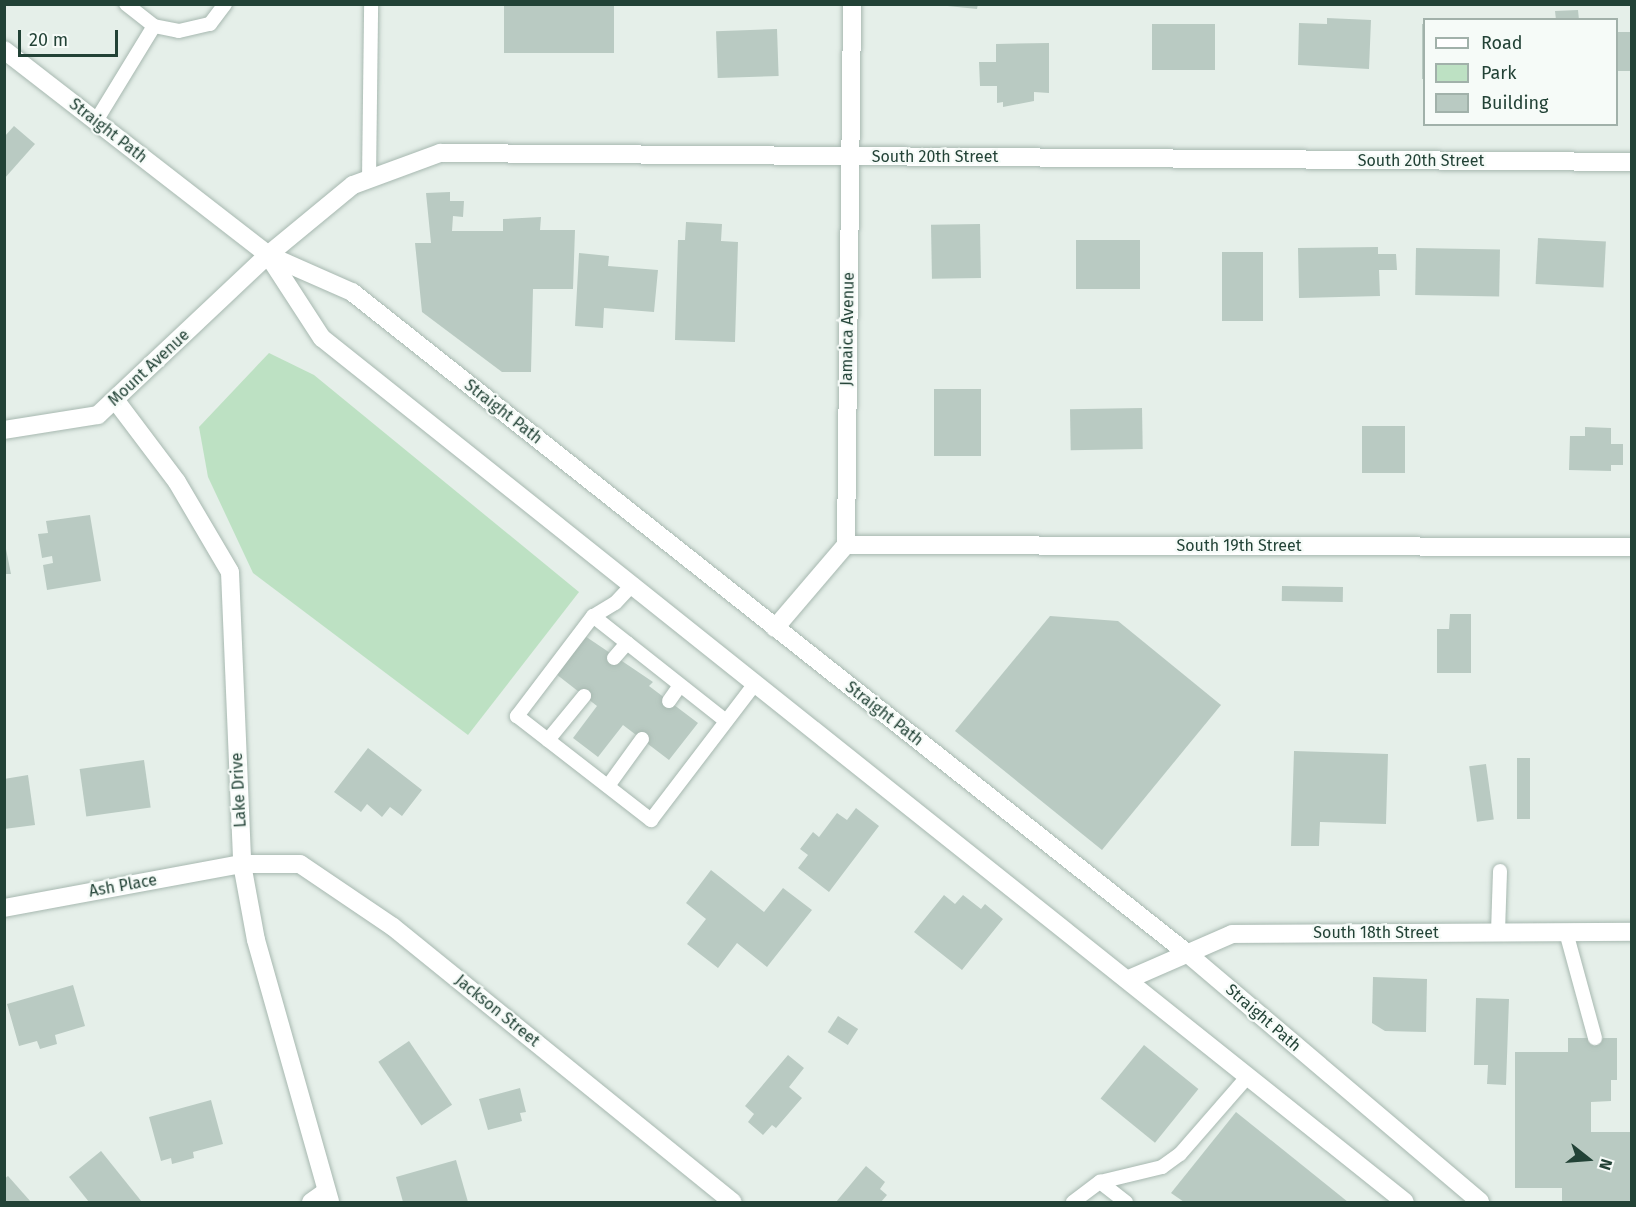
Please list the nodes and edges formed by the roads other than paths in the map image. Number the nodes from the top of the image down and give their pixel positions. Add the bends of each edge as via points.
1 (126, 4) edge
2 (225, 4) edge
3 (370, 4) edge
4 (852, 4) edge
5 (154, 26) junction
6 (4, 50) edge
7 (96, 121) junction
8 (850, 156) junction
9 (1632, 162) edge
10 (369, 179) junction
11 (268, 255) junction
12 (116, 401) junction
13 (4, 430) edge
14 (846, 545) junction
15 (1632, 547) edge
16 (633, 584) junction
17 (593, 616) junction
18 (775, 628) junction
19 (627, 643) junction
20 (614, 657) dead end
21 (756, 682) junction
22 (680, 685) junction
23 (584, 696) dead end
24 (669, 701) dead end
25 (726, 721) junction
26 (642, 739) dead end
27 (548, 740) junction
28 (608, 786) junction
29 (242, 864) junction
30 (1500, 871) dead end
31 (4, 908) edge
32 (1498, 932) junction
33 (1566, 932) junction
34 (1632, 932) edge
35 (1188, 954) junction
36 (1129, 979) junction
37 (1595, 1038) dead end
38 (1248, 1076) junction
39 (1100, 1182) junction
40 (328, 1197) edge
41 (1074, 1202) edge
42 (311, 1203) edge
43 (734, 1203) edge
44 (1125, 1203) edge
45 (1405, 1203) edge
46 (1480, 1203) edge

1 - 5 lane
2 - 5 lane via 210,24 179,31
3 - 10 lane
4 - 8 street, Jamaica Avenue
5 - 7 lane
6 - 7 street, Straight Path
7 - 11 street, Straight Path
8 - 9 street, South 20th Street
8 - 10 street, South 20th Street via 440,153
8 - 14 street, Jamaica Avenue
10 - 11 street, South 20th Street via 353,185
11 - 12 street, Mount Avenue
11 - 16 street, Straight Path via 322,338
11 - 18 street, Straight Path via 352,292
12 - 13 street, Mount Avenue via 98,415
12 - 29 street, Lake Drive via 177,482 230,572
14 - 15 street, South 19th Street
14 - 18 street
16 - 17 lane via 615,603
16 - 21 street, Straight Path
17 - 19 lane
17 - 27 lane via 517,716
18 - 35 street, Straight Path
19 - 20 lane
19 - 22 lane
21 - 25 lane
21 - 36 street, Straight Path
22 - 24 lane
22 - 25 lane
23 - 27 lane
25 - 28 lane via 651,820
26 - 28 lane
27 - 28 lane
29 - 31 street, Ash Place
29 - 40 street, Lake Drive via 256,940
29 - 43 street, Jackson Street via 300,864 384,921
30 - 32 lane
32 - 33 street, South 18th Street
32 - 35 street, South 18th Street via 1232,934
33 - 34 street, South 18th Street
33 - 37 lane
35 - 36 street, South 18th Street
35 - 46 street, Straight Path
36 - 38 street, Straight Path
38 - 39 lane via 1180,1154 1162,1167
38 - 45 street, Straight Path
39 - 41 lane
39 - 44 lane
40 - 42 street

